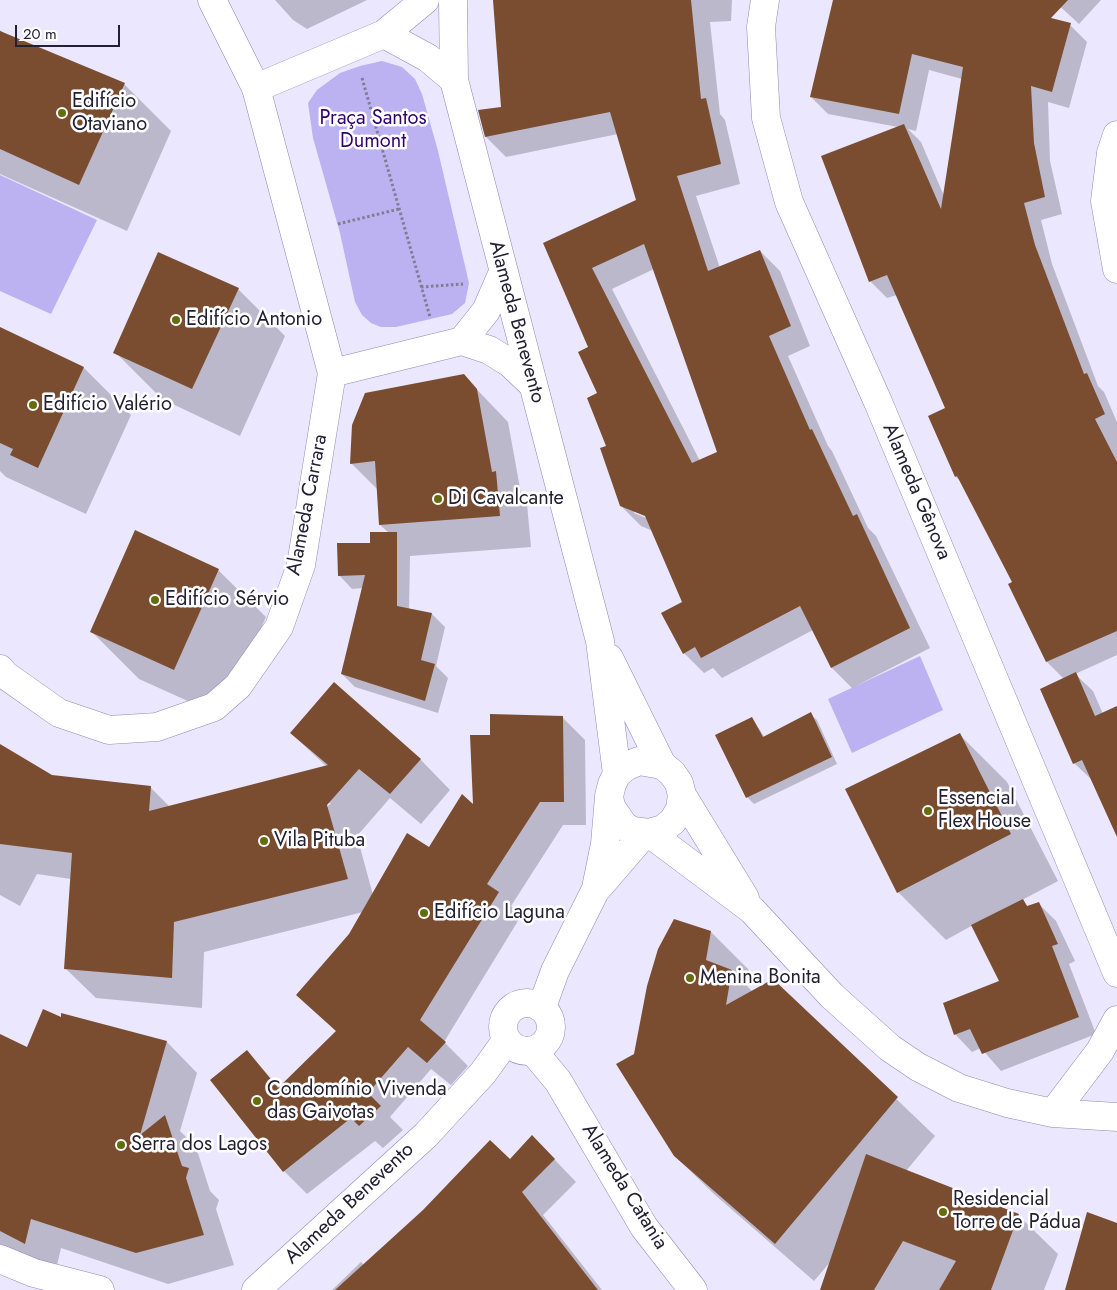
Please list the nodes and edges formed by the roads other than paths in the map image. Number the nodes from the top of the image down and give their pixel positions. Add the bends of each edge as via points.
1 (212, 0) edge
2 (425, 0) edge
3 (453, 0) edge
4 (765, 0) edge
5 (384, 34) junction
6 (454, 80) junction
7 (256, 88) junction
8 (1117, 135) edge
9 (1117, 269) edge
10 (503, 272) junction
11 (462, 341) junction
12 (332, 373) junction
13 (533, 385) junction
14 (600, 641) junction
15 (0, 669) edge
16 (662, 765) junction
17 (613, 785) junction
18 (682, 795) junction
19 (647, 833) junction
20 (595, 891) junction
21 (752, 910) junction
22 (1117, 973) edge
23 (536, 1004) junction
24 (1117, 1020) edge
25 (525, 1046) junction
26 (1052, 1113) junction
27 (1117, 1117) edge
28 (0, 1259) edge
29 (34, 1273) junction
30 (56, 1290) edge
31 (100, 1290) edge
32 (256, 1290) edge
33 (694, 1290) edge

1 - 7 street, Alameda Carrara
2 - 5 street
3 - 6 street, Alameda Benevento
4 - 22 street, Alameda Gênova via 761,27 766,118 789,202 878,402
5 - 6 street via 428,58
5 - 7 street
6 - 10 street, Alameda Benevento
7 - 12 street, Alameda Carrara
8 - 9 street via 1110,154 1105,201
10 - 11 street via 481,319
10 - 13 street, Alameda Benevento
11 - 12 street
11 - 13 street via 490,350
12 - 15 street, Alameda Carrara via 301,565 278,627 238,686 214,707 157,727 109,730 59,713
13 - 14 street, Alameda Benevento
14 - 16 street, Alameda Benevento
14 - 17 street, Alameda Benevento
16 - 17 street via 639,761 627,766
16 - 18 street via 679,783
17 - 19 street via 611,807 624,826
17 - 20 street, Alameda Benevento
18 - 19 street via 680,809 673,821 663,830
18 - 21 street
19 - 20 street, Alameda Benevento
19 - 21 street
20 - 23 street, Alameda Benevento
21 - 26 street via 832,996 890,1048 918,1067 959,1088
23 - 25 street via 550,1018 552,1031
23 - 25 street via 516,1004 506,1014 502,1028
24 - 26 street via 1100,1051
25 - 32 street, Alameda Benevento via 484,1073 426,1135
25 - 33 street, Alameda Catania via 558,1082 644,1227
26 - 27 street
28 - 29 street
29 - 30 street
29 - 31 street

